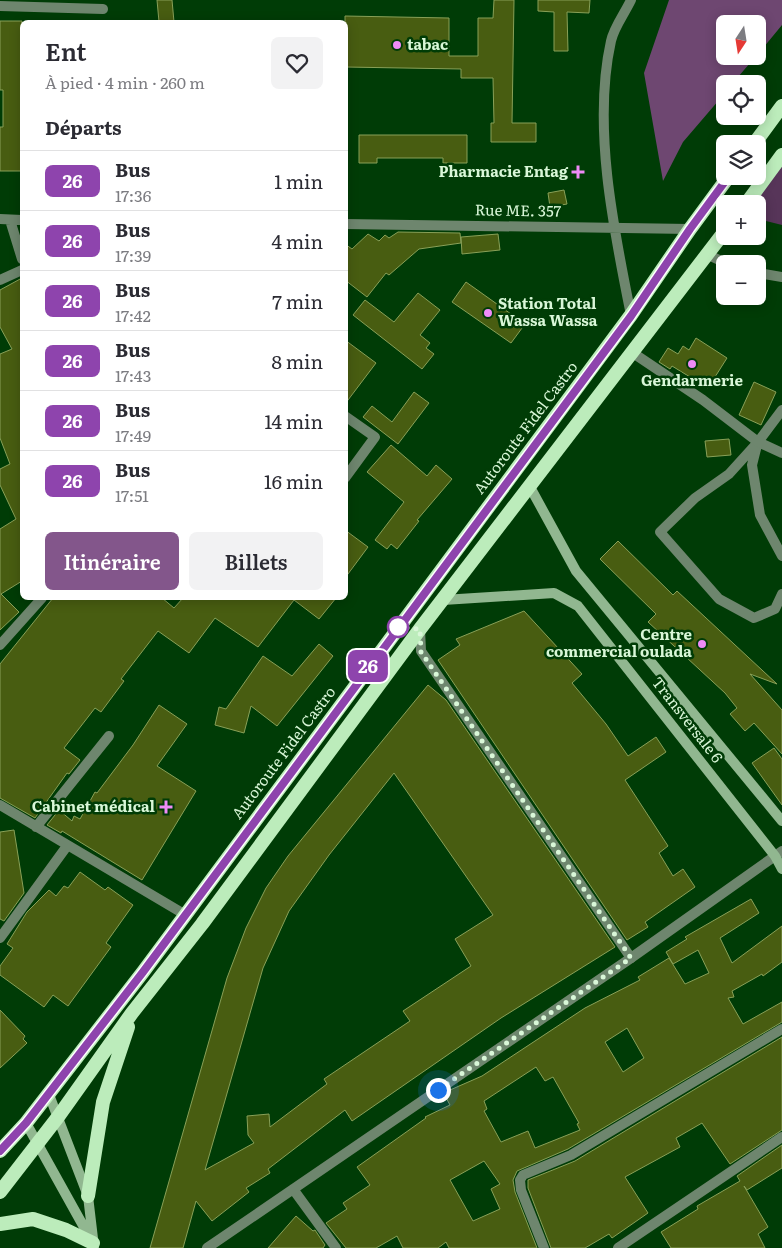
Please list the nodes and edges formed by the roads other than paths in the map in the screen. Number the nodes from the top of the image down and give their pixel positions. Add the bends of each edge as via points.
1 (631, 0) edge
2 (0, 6) edge
3 (103, 9) dead end
4 (782, 106) edge
5 (761, 135) edge
6 (782, 155) edge
7 (722, 185) edge
8 (753, 195) edge
9 (5, 219) edge
10 (20, 220) edge
11 (348, 224) edge
12 (614, 227) junction
13 (690, 229) junction
14 (716, 241) edge
15 (20, 254) edge
16 (706, 254) junction
17 (716, 259) edge
18 (20, 271) edge
19 (766, 274) edge
20 (782, 277) edge
21 (0, 280) edge
22 (631, 316) junction
23 (633, 353) junction
24 (782, 410) edge
25 (348, 418) edge
26 (758, 442) junction
27 (782, 452) edge
28 (512, 473) junction
29 (348, 474) edge
30 (530, 487) junction
31 (782, 556) edge
32 (782, 594) edge
33 (40, 600) edge
34 (443, 600) junction
35 (420, 629) junction
36 (0, 645) edge
37 (110, 736) dead end
38 (0, 805) edge
39 (782, 821) edge
40 (36, 827) junction
41 (67, 846) junction
42 (778, 853) edge
43 (782, 869) edge
44 (184, 914) junction
45 (0, 938) edge
46 (631, 958) junction
47 (132, 1013) junction
48 (782, 1029) edge
49 (48, 1092) junction
50 (58, 1117) junction
51 (26, 1123) junction
52 (782, 1137) edge
53 (38, 1142) junction
54 (0, 1151) edge
55 (293, 1189) junction
56 (0, 1192) edge
57 (88, 1196) junction
58 (0, 1224) edge
59 (94, 1246) edge
60 (206, 1248) edge
61 (336, 1248) edge
62 (544, 1248) edge
63 (618, 1248) edge

1 - 12 street via 612,39 602,105
2 - 3 street
4 - 5 highway
6 - 8 highway
7 - 13 highway, Autoroute Fidel Castro
9 - 10 street
9 - 15 street
11 - 12 street, Rue ME. 357
12 - 13 street, Rue ME. 357
12 - 22 street
13 - 22 highway, Autoroute Fidel Castro
14 - 16 highway
16 - 17 street
16 - 23 highway
18 - 21 street
19 - 20 street
22 - 28 highway, Autoroute Fidel Castro
23 - 26 street
23 - 30 highway
24 - 26 street
25 - 29 street via 375,437
26 - 27 street
26 - 31 street via 752,465 760,515
26 - 32 street via 729,474 695,498 660,532 719,599 754,618 775,609
28 - 30 highway
28 - 44 highway, Autoroute Fidel Castro
30 - 34 highway
30 - 39 main road, Transversale 6 via 576,571
33 - 36 street
34 - 35 highway
34 - 42 main road, Transversale 6 via 554,593 578,606
35 - 46 street via 421,652
35 - 47 highway via 202,924
37 - 40 street
38 - 40 street
40 - 41 street
41 - 44 street
41 - 45 street
42 - 43 main road, Transversale 6
42 - 46 street
44 - 49 highway, Autoroute Fidel Castro via 143,972
46 - 55 street
47 - 50 highway
47 - 57 highway via 103,1102
48 - 62 street via 571,1155 524,1175 520,1180 521,1190
49 - 50 main road
49 - 51 highway, Autoroute Fidel Castro
50 - 53 highway
50 - 57 main road
51 - 53 main road
51 - 54 highway, Autoroute Fidel Castro
52 - 63 street
53 - 56 highway
53 - 59 main road
55 - 60 street
55 - 61 street
57 - 59 main road
58 - 59 highway via 33,1219 66,1230

